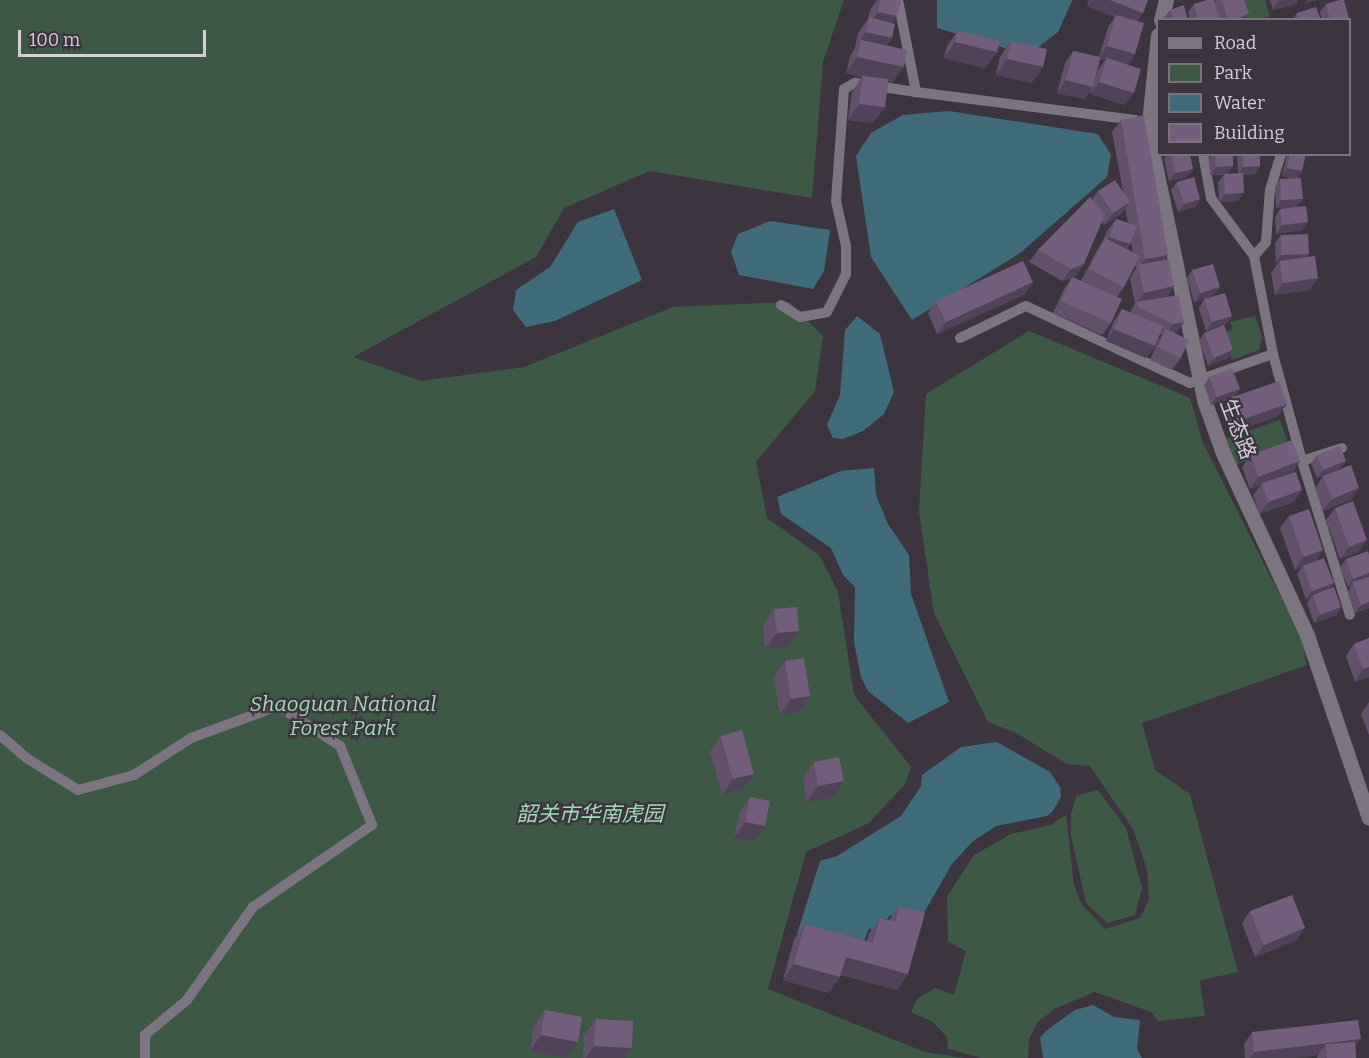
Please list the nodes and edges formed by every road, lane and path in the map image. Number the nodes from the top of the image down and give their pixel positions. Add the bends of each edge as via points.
1 (898, 0) edge
2 (1166, 0) edge
3 (1162, 18) edge
4 (1156, 54) edge
5 (916, 92) junction
6 (1149, 122) junction
7 (1203, 156) edge
8 (1280, 156) edge
9 (1254, 256) junction
10 (781, 305) dead end
11 (960, 338) dead end
12 (1273, 354) junction
13 (1200, 380) junction
14 (1342, 448) edge
15 (1302, 460) junction
16 (1350, 615) dead end
17 (0, 735) edge
18 (1369, 819) edge
19 (145, 1058) edge

1 - 5 street
2 - 3 street
4 - 6 street, 生态路
5 - 6 street
5 - 10 street via 855,83 844,89 836,201 846,246 846,274 827,312 800,317
6 - 13 street, 生态路
7 - 9 street via 1211,198
8 - 9 street via 1270,190 1266,242
9 - 12 street
11 - 13 street via 1026,306 1190,383
12 - 13 street
12 - 15 street
13 - 18 street, 生态路 via 1223,453 1307,635
14 - 15 street
15 - 16 street
17 - 19 street via 28,759 78,790 134,776 191,738 278,706 340,746 372,825 253,908 187,1000 145,1035

